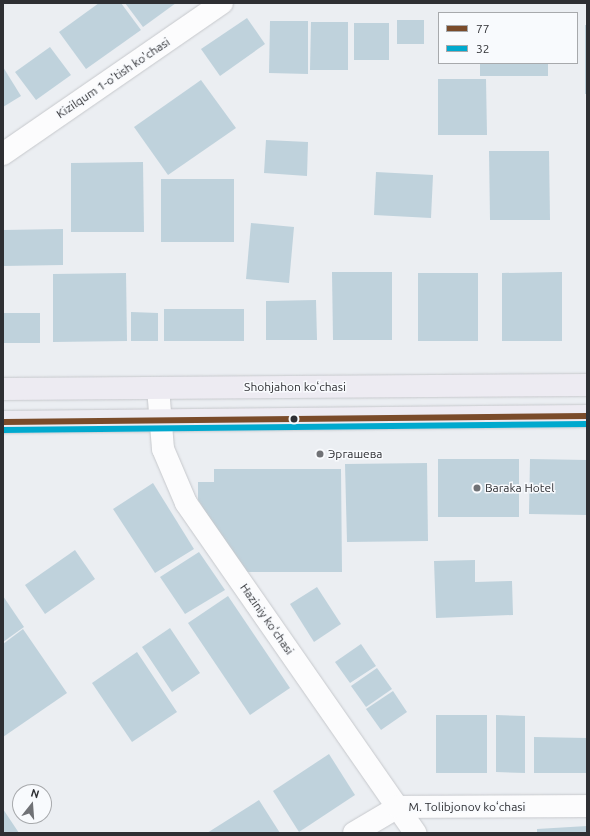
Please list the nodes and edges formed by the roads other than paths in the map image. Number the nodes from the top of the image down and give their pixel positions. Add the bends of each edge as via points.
1 (222, 3) edge
2 (3, 154) edge
3 (587, 385) edge
4 (158, 388) junction
5 (3, 389) edge
6 (587, 416) edge
7 (159, 421) junction
8 (3, 422) edge
9 (587, 806) edge
10 (398, 807) junction
11 (354, 833) edge
12 (416, 833) edge

1 - 2 street, Kizilqum 1-o'tish ko'chasi
3 - 4 main road, Shohjahon koʻchasi
4 - 5 main road, Shohjahon koʻchasi
4 - 7 street, Haziniy koʻchasi
6 - 7 main road
7 - 8 main road
7 - 10 street, Haziniy koʻchasi via 163,449 186,503
9 - 10 street, M. Tolibjonov koʻchasi
10 - 11 street, M. Tolibjonov koʻchasi
10 - 12 street, Haziniy koʻchasi

